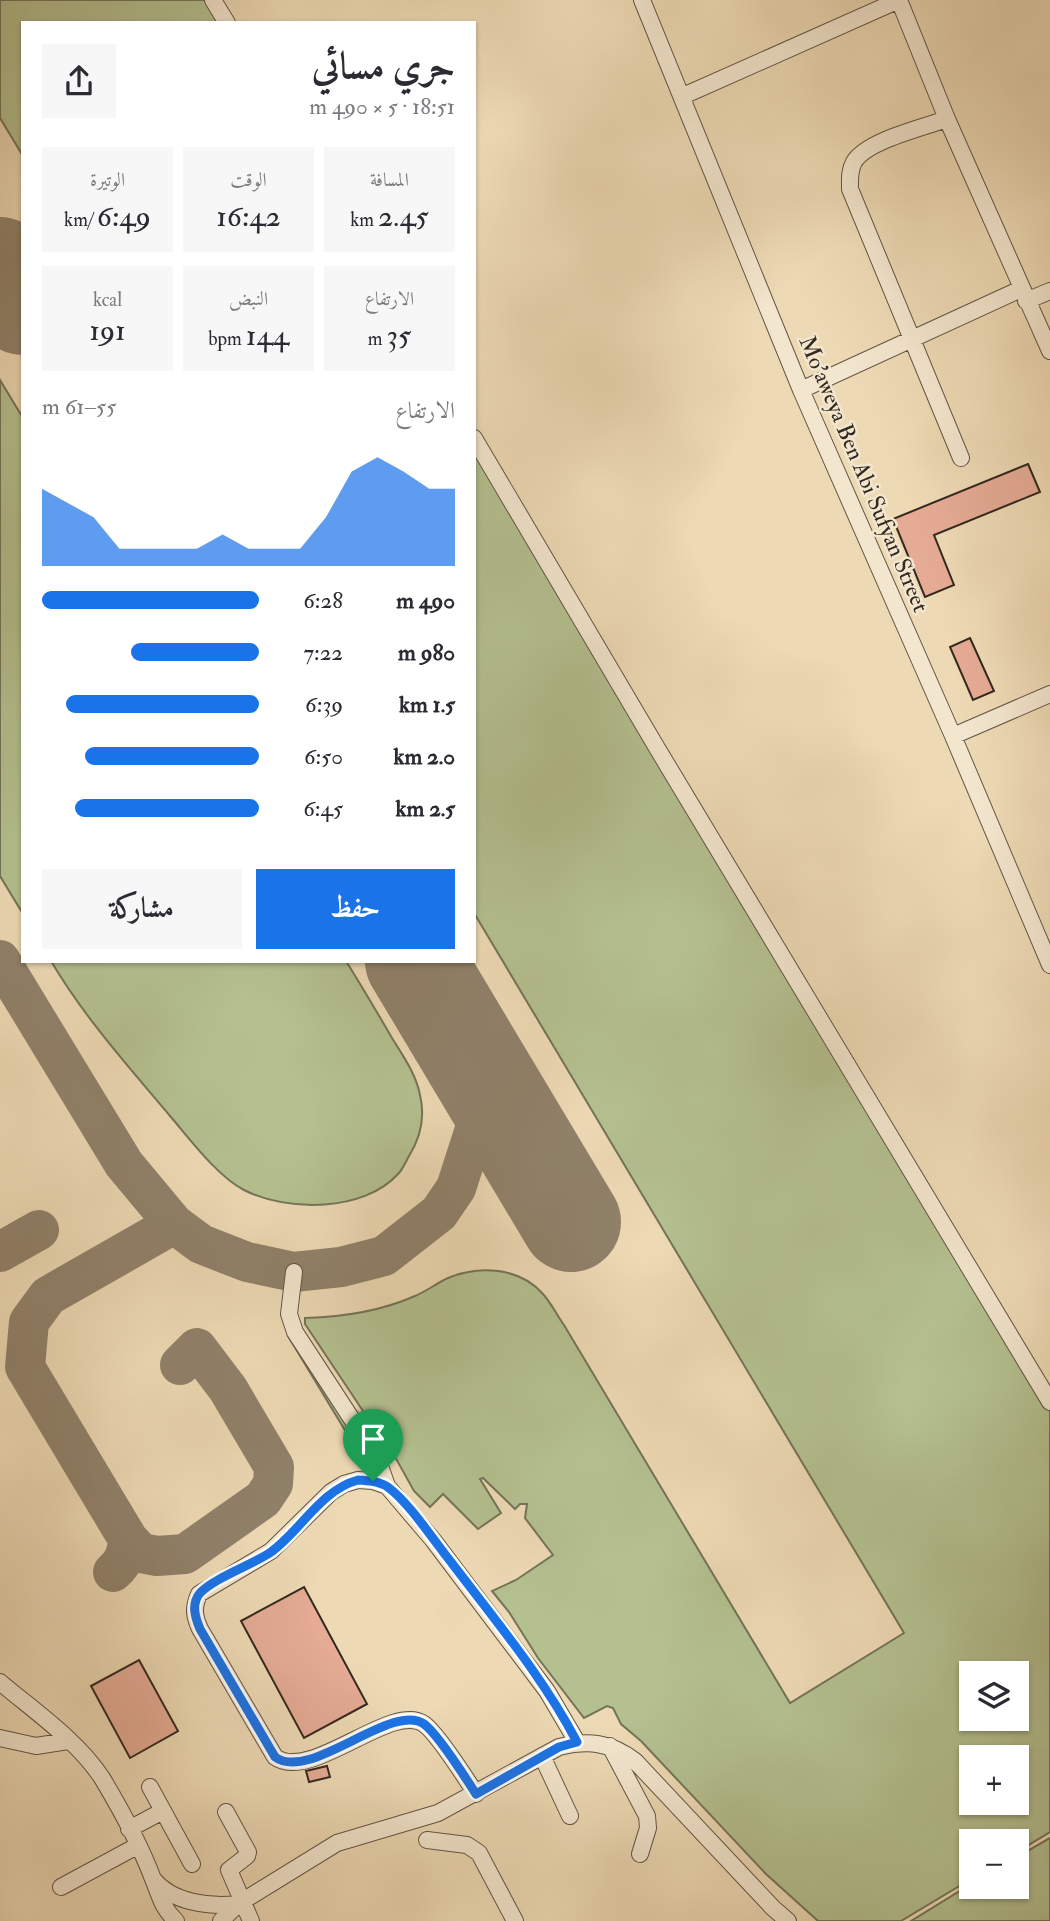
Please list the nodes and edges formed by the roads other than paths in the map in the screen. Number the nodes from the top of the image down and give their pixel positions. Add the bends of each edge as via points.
1 (213, 0) edge
2 (642, 0) edge
3 (899, 0) edge
4 (226, 21) edge
5 (683, 96) junction
6 (947, 119) junction
7 (1050, 291) edge
8 (1024, 295) junction
9 (911, 338) junction
10 (1050, 351) edge
11 (801, 390) junction
12 (476, 441) edge
13 (961, 458) dead end
14 (1050, 694) edge
15 (953, 736) junction
16 (1050, 965) edge
17 (295, 1272) dead end
18 (1050, 1402) edge
19 (387, 1486) junction
20 (0, 1682) edge
21 (0, 1738) edge
22 (68, 1741) junction
23 (577, 1742) junction
24 (610, 1746) junction
25 (542, 1756) junction
26 (150, 1787) dead end
27 (476, 1794) junction
28 (163, 1811) junction
29 (226, 1812) dead end
30 (570, 1816) dead end
31 (129, 1829) junction
32 (427, 1840) dead end
33 (137, 1846) junction
34 (640, 1854) dead end
35 (192, 1864) dead end
36 (154, 1880) junction
37 (61, 1887) dead end
38 (241, 1902) junction
39 (176, 1921) edge
40 (221, 1921) edge
41 (251, 1921) edge
42 (515, 1921) edge
43 (788, 1921) edge

1 - 4 street
2 - 5 street, Mo'aweya Ben Abi Sufyan Street
3 - 5 street
3 - 6 street
5 - 11 street, Mo'aweya Ben Abi Sufyan Street
6 - 8 street
6 - 9 street via 863,151 850,174 850,189
7 - 8 street
8 - 9 street
8 - 10 street
9 - 11 street
9 - 13 street
11 - 15 street, Mo'aweya Ben Abi Sufyan Street
12 - 18 street
14 - 15 street
15 - 16 street, Mo'aweya Ben Abi Sufyan Street
17 - 19 street via 289,1314 295,1332 370,1447
19 - 23 street via 433,1539 547,1691
19 - 27 street via 358,1480 331,1492 284,1541 199,1594 195,1616 271,1752 281,1761 319,1756 379,1728 418,1721 430,1730
20 - 22 street
21 - 22 street via 36,1746
22 - 31 street via 101,1777
23 - 24 street
23 - 25 street
24 - 34 street via 647,1815
24 - 43 street via 635,1761
25 - 27 street
25 - 30 street
26 - 28 street
27 - 38 street via 438,1813 337,1843
28 - 31 street
28 - 35 street
29 - 38 street via 248,1852 229,1870
31 - 33 street
32 - 42 street via 467,1845 479,1853
33 - 36 street
33 - 37 street
36 - 38 street via 160,1888 190,1901 215,1905
36 - 39 street via 158,1897
38 - 40 street
38 - 41 street

